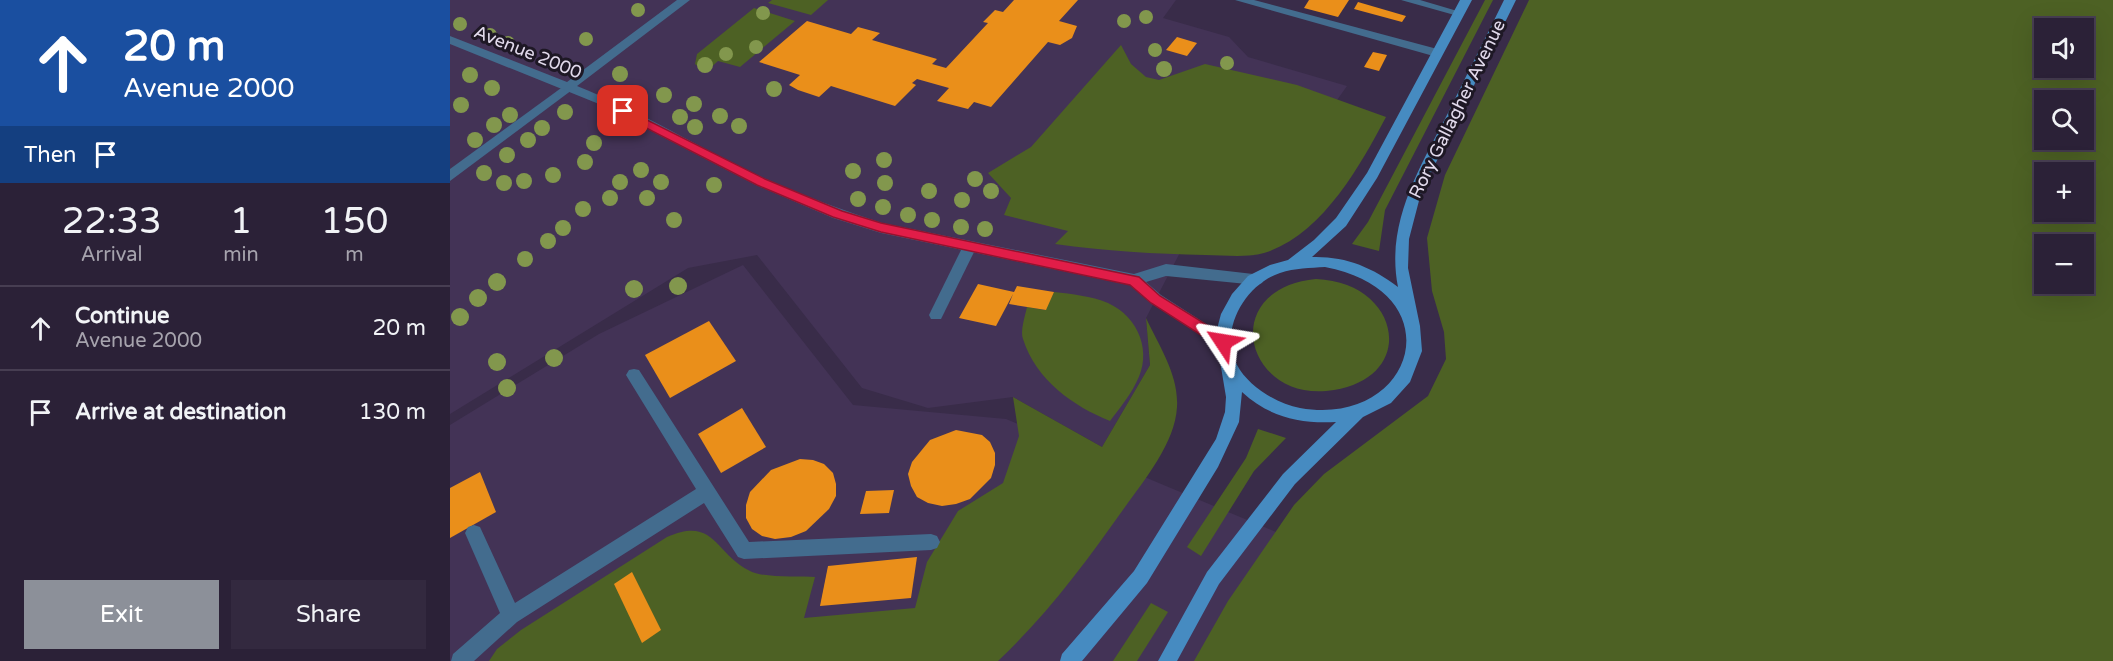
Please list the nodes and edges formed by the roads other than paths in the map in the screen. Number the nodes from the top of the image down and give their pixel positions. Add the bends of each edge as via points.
1 (684, 0) edge
2 (1241, 0) edge
3 (1407, 0) edge
4 (1466, 0) edge
5 (1510, 0) edge
6 (1458, 13) junction
7 (450, 40) edge
8 (1437, 53) junction
9 (568, 87) junction
10 (450, 176) edge
11 (970, 246) junction
12 (1290, 264) junction
13 (1257, 279) junction
14 (1134, 280) junction
15 (936, 315) dead end
16 (1413, 326) junction
17 (1223, 342) junction
18 (1230, 368) junction
19 (634, 375) dead end
20 (1357, 412) junction
21 (708, 491) junction
22 (474, 532) dead end
23 (931, 542) dead end
24 (510, 616) junction
25 (460, 661) edge
26 (1069, 661) edge
27 (1167, 661) edge

1 - 9 street
2 - 8 street
3 - 6 street
4 - 6 street, Rory Gallagher Avenue
5 - 16 street, Rory Gallagher Avenue via 1414,193 1402,239 1401,268
6 - 8 street, Rory Gallagher Avenue
7 - 9 street, Avenue 2000
8 - 12 street, Rory Gallagher Avenue via 1372,175 1341,222
9 - 10 street
9 - 11 street, Avenue 2000 via 798,198 881,228
11 - 14 street, Avenue 2000
11 - 15 street
12 - 13 street, Rory Gallagher Avenue
12 - 16 street, Rory Gallagher Avenue via 1343,264 1367,273 1388,286 1404,304
13 - 14 street via 1166,270
13 - 17 street, Rory Gallagher Avenue via 1238,296 1226,318
14 - 17 street via 1156,299
16 - 20 street, Rory Gallagher Avenue via 1414,351 1405,376 1385,398
17 - 18 street, Rory Gallagher Avenue
18 - 20 street, Rory Gallagher Avenue via 1246,389 1261,400 1297,416 1328,418
18 - 26 street, Rory Gallagher Avenue via 1233,411 1215,456 1144,572
19 - 21 street
20 - 27 street, Rory Gallagher Avenue via 1289,479 1213,578
21 - 23 street via 744,552
21 - 24 street
22 - 24 street
24 - 25 street

